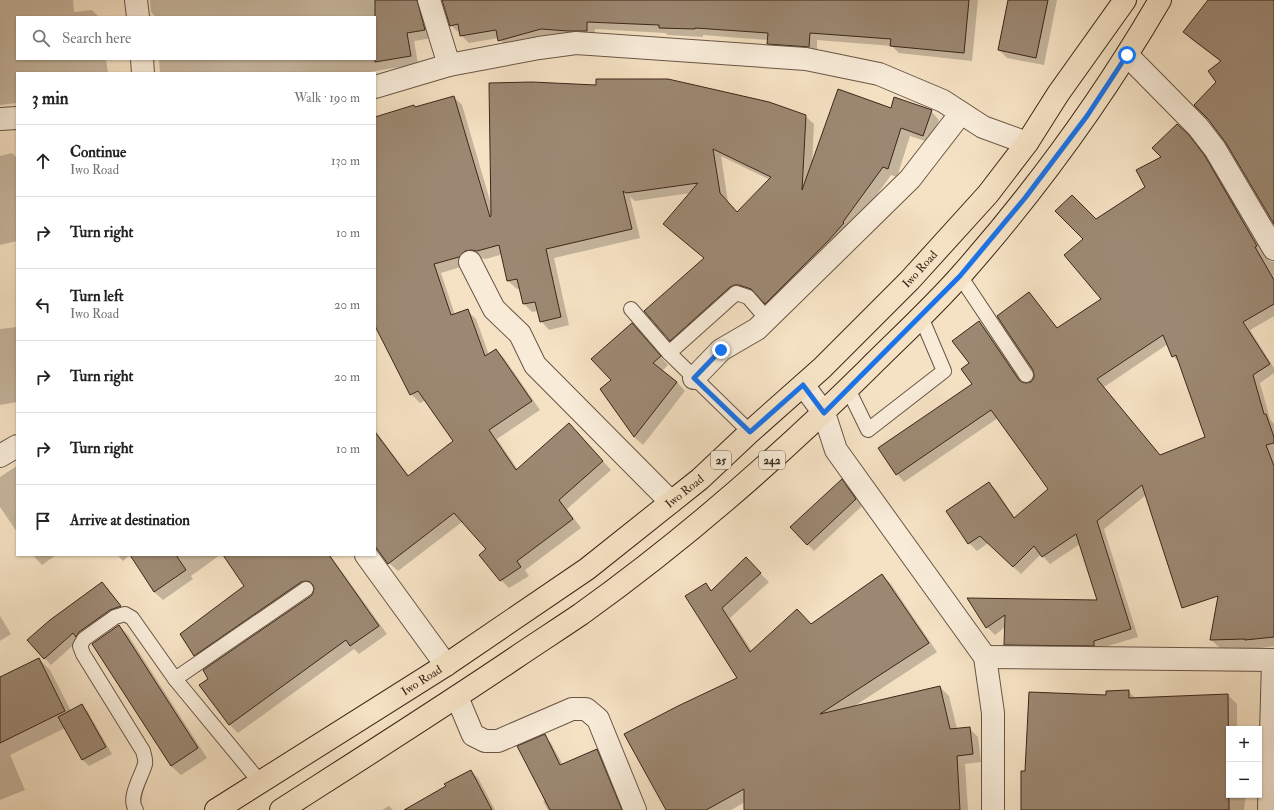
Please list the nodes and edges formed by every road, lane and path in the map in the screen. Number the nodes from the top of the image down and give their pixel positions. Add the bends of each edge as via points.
1 (136, 0) edge
2 (429, 0) edge
3 (1125, 0) edge
4 (1160, 0) edge
5 (138, 16) edge
6 (1127, 55) junction
7 (142, 60) edge
8 (449, 65) junction
9 (143, 72) edge
10 (376, 87) edge
11 (961, 113) junction
12 (16, 118) edge
13 (0, 119) edge
14 (1027, 143) junction
15 (1274, 249) edge
16 (470, 262) dead end
17 (960, 276) junction
18 (631, 309) dead end
19 (921, 317) junction
20 (767, 319) junction
21 (669, 353) junction
22 (1026, 374) dead end
23 (694, 378) junction
24 (803, 385) junction
25 (848, 389) junction
26 (824, 413) junction
27 (750, 432) junction
28 (16, 447) edge
29 (0, 456) edge
30 (671, 502) junction
31 (367, 556) edge
32 (306, 589) dead end
33 (985, 658) junction
34 (1273, 660) edge
35 (446, 665) junction
36 (175, 679) junction
37 (457, 697) junction
38 (260, 782) junction
39 (136, 810) edge
40 (216, 810) edge
41 (281, 810) edge
42 (635, 810) edge
43 (993, 810) edge
44 (1269, 810) edge

1 - 5 street
2 - 8 street
3 - 14 main road, Iwo Road / 25 via 1058,94
4 - 6 main road, 242
6 - 15 street via 1198,127 1215,150
6 - 17 main road, 242 via 1087,116
7 - 9 street
8 - 10 street
8 - 11 street via 576,43 806,59 879,74 943,101
11 - 14 street via 983,127
11 - 20 street via 910,179
12 - 13 street
14 - 24 main road, Iwo Road / 25 via 988,194 910,280
16 - 30 street via 494,309 520,334 534,365
17 - 19 main road, 242
17 - 22 lane
18 - 21 lane
19 - 25 main road, 242
19 - 25 lane via 944,371 868,430
20 - 21 lane via 748,297 736,293
20 - 23 street via 757,329 721,350
21 - 23 lane
23 - 27 lane
24 - 26 street
24 - 27 main road, Iwo Road / 25
25 - 26 main road, 242
26 - 33 street via 836,450
26 - 37 main road, 242 via 759,472 668,548 580,614
27 - 30 main road, Iwo Road / 25 via 700,480
28 - 29 street
30 - 35 main road, Iwo Road / 25 via 587,569
31 - 35 street
32 - 36 lane
33 - 34 street
33 - 43 street via 992,713
34 - 44 street
35 - 38 main road, Iwo Road / 25
36 - 38 lane
36 - 39 lane via 132,618 125,614 116,616 84,639 80,646 144,751 146,762 134,795
37 - 41 main road, 242
37 - 42 street via 473,735 485,741 498,741 572,709 586,708 598,719
38 - 40 main road, Iwo Road / 25

